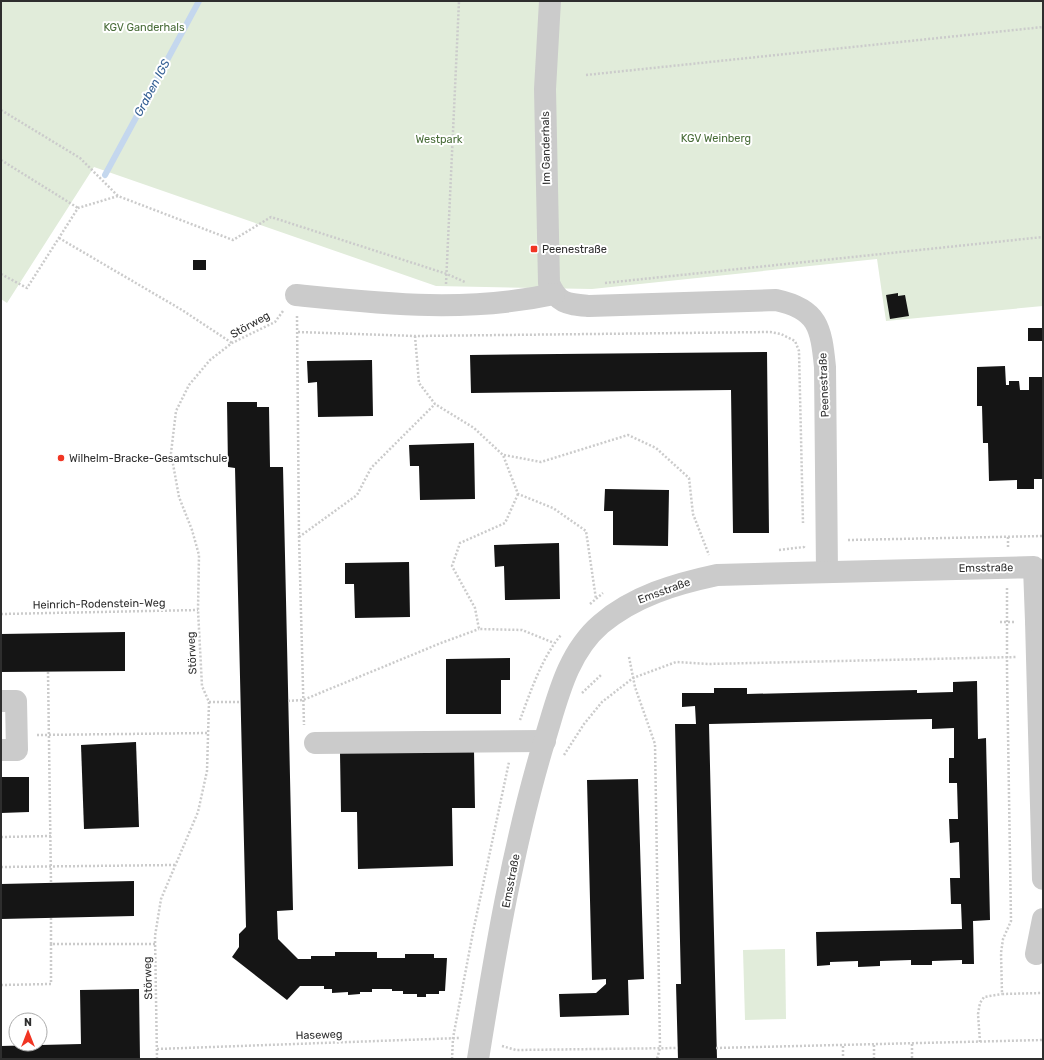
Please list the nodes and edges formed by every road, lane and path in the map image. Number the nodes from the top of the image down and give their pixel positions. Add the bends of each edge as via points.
1 (459, 1) edge
2 (550, 1) edge
3 (1043, 26) edge
4 (586, 75) dead end
5 (1, 110) edge
6 (1, 160) edge
7 (118, 196) junction
8 (78, 208) junction
9 (1043, 237) edge
10 (59, 238) junction
11 (1, 274) edge
12 (447, 274) junction
13 (470, 282) dead end
14 (597, 283) dead end
15 (554, 294) junction
16 (296, 295) junction
17 (446, 307) junction
18 (298, 332) junction
19 (415, 336) junction
20 (232, 343) junction
21 (435, 404) junction
22 (503, 455) junction
23 (518, 494) junction
24 (804, 527) dead end
25 (1043, 536) edge
26 (299, 537) junction
27 (854, 540) dead end
28 (804, 542) dead end
29 (804, 547) dead end
30 (827, 572) junction
31 (717, 575) junction
32 (1007, 582) dead end
33 (198, 610) junction
34 (1, 614) edge
35 (1040, 621) edge
36 (600, 625) junction
37 (479, 629) junction
38 (578, 652) junction
39 (629, 657) dead end
40 (1008, 658) junction
41 (48, 672) dead end
42 (633, 678) junction
43 (303, 700) junction
44 (1, 701) edge
45 (288, 701) dead end
46 (209, 702) junction
47 (241, 702) dead end
48 (208, 733) junction
49 (16, 734) junction
50 (49, 735) junction
51 (545, 741) junction
52 (315, 743) joint
53 (1, 750) edge
54 (562, 757) dead end
55 (1, 836) edge
56 (51, 836) junction
57 (175, 865) junction
58 (51, 866) junction
59 (1, 867) edge
60 (1043, 880) edge
61 (51, 883) dead end
62 (51, 918) dead end
63 (1043, 919) edge
64 (51, 944) junction
65 (155, 944) junction
66 (1036, 954) dead end
67 (1, 985) edge
68 (1043, 993) edge
69 (1002, 994) junction
70 (453, 1038) junction
71 (503, 1038) dead end
72 (1043, 1040) edge
73 (980, 1042) junction
74 (912, 1044) junction
75 (843, 1045) junction
76 (874, 1045) junction
77 (502, 1046) junction
78 (485, 1048) edge
79 (660, 1048) junction
80 (678, 1048) dead end
81 (716, 1048) dead end
82 (157, 1049) junction
83 (157, 1059) edge
84 (452, 1059) edge
85 (657, 1059) edge
86 (843, 1059) edge
87 (874, 1059) edge
88 (912, 1059) edge

1 - 12 path
2 - 15 street, Im Ganderhals via 545,89 549,283
3 - 4 path
5 - 7 path via 80,158
6 - 8 path
7 - 8 path
7 - 12 path via 233,240 271,217
8 - 10 path
9 - 14 path
10 - 11 path via 27,288
10 - 20 path via 182,310
12 - 13 path via 462,282
12 - 17 path
15 - 17 street via 519,302
15 - 30 street, Peenestraße via 561,302 588,306 776,300 799,307 812,318 822,336 825,367
16 - 17 street
16 - 18 path
16 - 20 path, Störweg via 275,322
18 - 19 path
18 - 26 path
19 - 21 path via 419,383
19 - 24 path via 719,331 781,334 795,341 800,351
20 - 33 path, Störweg via 210,360 190,385 176,411 171,453 179,497 199,555
21 - 22 path via 474,428
21 - 26 path via 371,468 356,495
22 - 23 path
22 - 31 path via 541,462 628,435 656,448 689,478 693,514
23 - 36 path via 553,508 586,531
23 - 37 path via 505,523 460,543 452,566 475,608
25 - 27 path
26 - 43 path
28 - 29 path
30 - 31 street, Emsstraße
30 - 35 street, Emsstraße via 1034,567
31 - 36 street, Emsstraße via 677,584 648,595
32 - 40 path
33 - 34 path, Heinrich-Rodenstein-Weg
33 - 46 path, Störweg via 202,686
35 - 60 street
36 - 38 street, Emsstraße
37 - 38 path via 522,630
37 - 43 path via 441,642
38 - 51 street, Emsstraße via 563,682
39 - 42 path
40 - 42 path via 708,664 676,662
40 - 69 path via 1012,921 1003,939 1001,953
41 - 50 path
42 - 54 path via 602,702
42 - 79 path via 655,744
43 - 45 path
43 - 52 path via 304,731
44 - 49 street via 16,701
46 - 47 path
46 - 48 path, Störweg
48 - 50 path
48 - 57 path, Störweg via 207,771 198,812
49 - 50 path
49 - 53 street via 17,750
50 - 56 path
51 - 52 street
51 - 78 street, Emsstraße via 533,778 513,869
55 - 56 path
56 - 58 path
57 - 58 path
57 - 65 path, Störweg via 161,899
58 - 59 path
58 - 61 path
62 - 64 path
63 - 66 street
64 - 65 path
64 - 67 path via 51,984
65 - 82 path, Störweg
68 - 69 path
69 - 73 path via 984,997 980,1003
70 - 78 path, Haseweg
70 - 82 path, Haseweg
70 - 84 path
71 - 77 path
72 - 73 path
73 - 74 path
74 - 76 path
74 - 88 path
75 - 76 path
75 - 81 path
75 - 86 path
76 - 87 path
77 - 78 path, Haseweg
77 - 79 path, Haseweg via 516,1050
79 - 80 path, Haseweg
79 - 85 path
82 - 83 path, Störweg

